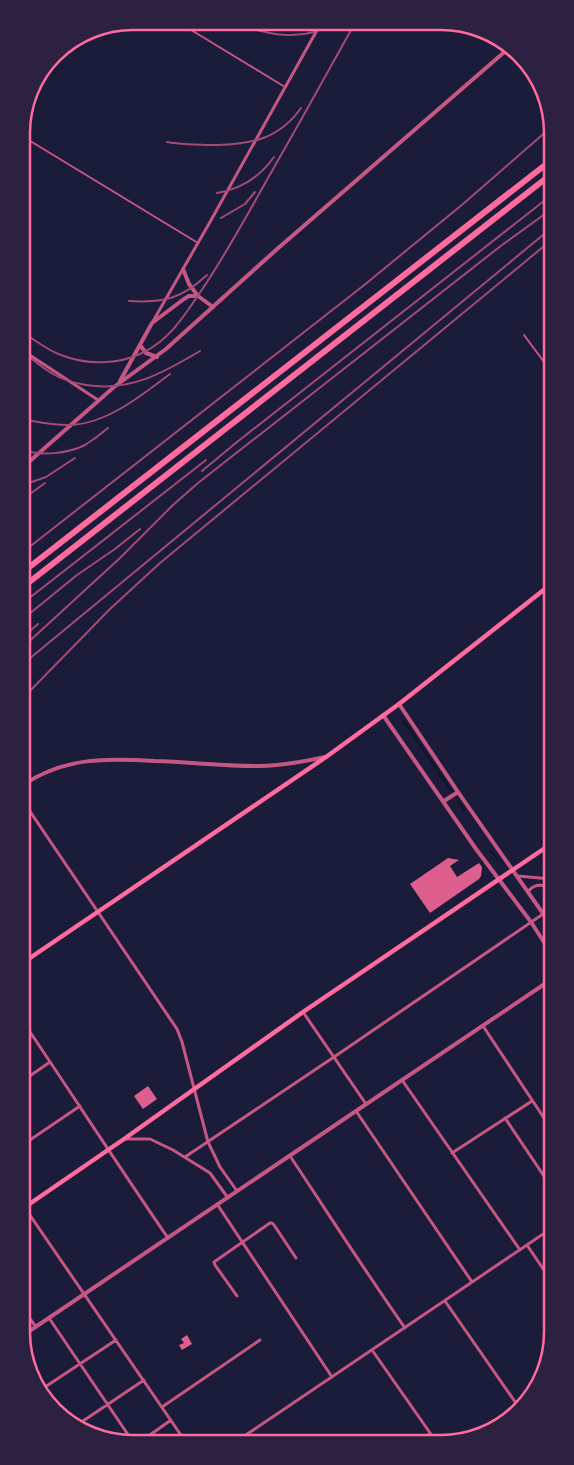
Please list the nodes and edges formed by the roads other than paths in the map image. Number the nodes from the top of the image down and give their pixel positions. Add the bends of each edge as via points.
1 (191, 30) edge
2 (316, 30) edge
3 (504, 52) edge
4 (285, 87) junction
5 (30, 141) edge
6 (544, 166) edge
7 (544, 180) edge
8 (198, 243) junction
9 (183, 269) junction
10 (198, 296) junction
11 (212, 307) junction
12 (152, 323) junction
13 (524, 335) dead end
14 (140, 344) junction
15 (30, 355) edge
16 (157, 357) junction
17 (544, 362) edge
18 (119, 383) junction
19 (98, 400) junction
20 (30, 461) edge
21 (30, 567) edge
22 (30, 582) edge
23 (544, 590) edge
24 (399, 704) junction
25 (383, 715) junction
26 (326, 757) junction
27 (30, 781) edge
28 (458, 792) junction
29 (444, 801) junction
30 (30, 811) edge
31 (544, 849) edge
32 (513, 870) junction
33 (518, 876) junction
34 (544, 878) edge
35 (498, 879) junction
36 (544, 885) edge
37 (528, 892) junction
38 (99, 911) junction
39 (543, 914) joint
40 (531, 922) junction
41 (544, 942) edge
42 (30, 958) edge
43 (544, 985) edge
44 (303, 1012) junction
45 (483, 1026) junction
46 (30, 1032) edge
47 (334, 1057) junction
48 (50, 1062) junction
49 (30, 1076) edge
50 (402, 1080) junction
51 (194, 1088) junction
52 (532, 1101) junction
53 (366, 1104) junction
54 (80, 1106) junction
55 (356, 1111) junction
56 (505, 1118) junction
57 (544, 1118) edge
58 (124, 1139) junction
59 (30, 1140) edge
60 (208, 1142) junction
61 (107, 1150) junction
62 (452, 1153) junction
63 (290, 1156) junction
64 (185, 1157) junction
65 (544, 1176) edge
66 (237, 1191) junction
67 (228, 1198) junction
68 (30, 1204) edge
69 (217, 1204) junction
70 (30, 1217) edge
71 (544, 1233) edge
72 (168, 1238) junction
73 (242, 1242) junction
74 (527, 1245) junction
75 (520, 1250) junction
76 (296, 1258) dead end
77 (544, 1270) edge
78 (472, 1282) junction
79 (84, 1294) junction
80 (237, 1296) dead end
81 (444, 1301) junction
82 (48, 1318) junction
83 (30, 1319) edge
84 (36, 1327) junction
85 (405, 1328) junction
86 (30, 1331) edge
87 (116, 1340) junction
88 (260, 1340) dead end
89 (372, 1350) junction
90 (79, 1364) junction
91 (332, 1377) junction
92 (144, 1380) junction
93 (46, 1387) edge
94 (515, 1403) edge
95 (107, 1404) junction
96 (162, 1407) junction
97 (171, 1420) junction
98 (82, 1421) edge
99 (430, 1434) edge
100 (128, 1435) edge
101 (150, 1435) edge
102 (181, 1435) edge
103 (246, 1435) edge

1 - 4 lane
2 - 4 street
3 - 11 street
4 - 8 street
5 - 8 lane
6 - 21 highway
7 - 22 highway
8 - 9 street
9 - 10 street
9 - 12 street
10 - 11 street
10 - 12 street via 189,296
11 - 16 street
12 - 14 street
13 - 17 lane
14 - 16 street via 146,353
14 - 18 street
15 - 19 street
16 - 18 street
18 - 19 street
19 - 20 street
23 - 24 main road
24 - 25 main road
24 - 28 street
25 - 26 main road
25 - 29 street
26 - 27 street via 294,764 257,766 95,760 52,769
26 - 38 main road
28 - 29 street
28 - 32 street
29 - 35 street
30 - 38 street
31 - 32 main road
32 - 33 street
32 - 35 main road
33 - 34 street
33 - 37 street
35 - 40 street
35 - 44 main road
36 - 37 street via 533,886
37 - 39 street
38 - 42 main road
38 - 51 street via 177,1029
39 - 40 street
40 - 41 street
40 - 47 street
43 - 45 street
44 - 47 street
44 - 51 main road
45 - 50 street
45 - 52 street
46 - 48 street
47 - 53 street
47 - 60 street
48 - 49 street
48 - 54 street
50 - 53 street
50 - 62 street
51 - 58 main road
51 - 60 street
52 - 56 street
52 - 57 street
53 - 55 street
54 - 59 street
54 - 61 street
55 - 63 street
55 - 78 street
56 - 62 street
56 - 65 street
58 - 61 main road
58 - 64 street via 150,1140
60 - 64 street
60 - 66 street
61 - 68 main road
61 - 72 street
62 - 75 street
63 - 66 street
63 - 85 street
64 - 67 street via 210,1173
66 - 67 street
67 - 69 street
69 - 72 street
69 - 73 street
70 - 79 street
71 - 74 street
72 - 79 street
73 - 76 street via 272,1223
73 - 80 street via 214,1262
73 - 91 street
74 - 75 street
74 - 77 street
75 - 78 street
78 - 81 street
79 - 82 street
79 - 87 street
81 - 85 street
81 - 94 street
82 - 84 street
82 - 90 street
83 - 84 street
84 - 86 street
85 - 89 street
87 - 90 street
87 - 92 street
88 - 96 street
89 - 91 street
89 - 99 street
90 - 93 street
90 - 95 street
91 - 103 street
92 - 95 street
92 - 96 street
95 - 98 street
95 - 100 street
96 - 97 street
97 - 101 street
97 - 102 street

